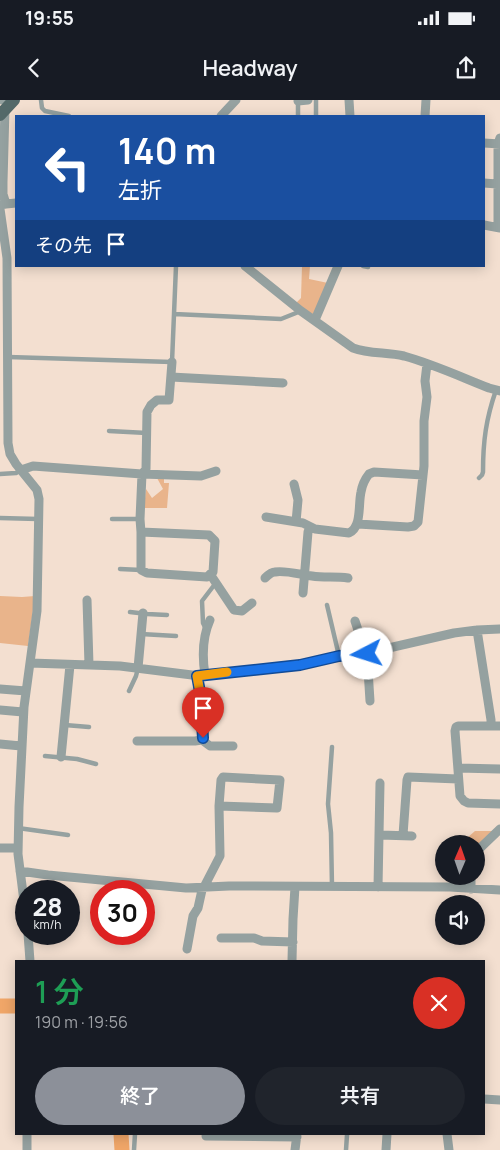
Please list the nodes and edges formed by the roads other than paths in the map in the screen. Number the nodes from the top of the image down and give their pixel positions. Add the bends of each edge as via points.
1 (41, 100) edge
2 (236, 100) edge
3 (298, 100) edge
4 (308, 100) edge
5 (316, 100) edge
6 (349, 100) edge
7 (426, 100) edge
8 (5, 105) edge
9 (64, 115) edge
10 (223, 115) edge
11 (298, 115) edge
12 (316, 115) edge
13 (350, 115) edge
14 (425, 115) edge
15 (499, 142) edge
16 (485, 143) edge
17 (485, 183) edge
18 (497, 184) junction
19 (15, 203) edge
20 (2, 206) edge
21 (485, 225) edge
22 (499, 227) edge
23 (176, 267) edge
24 (246, 267) edge
25 (338, 267) edge
26 (301, 311) junction
27 (174, 314) junction
28 (315, 320) junction
29 (8, 357) junction
30 (172, 362) junction
31 (427, 364) junction
32 (171, 376) junction
33 (283, 382) dead end
34 (498, 390) edge
35 (109, 431) dead end
36 (147, 433) junction
37 (21, 470) junction
38 (216, 471) dead end
39 (0, 474) edge
40 (142, 474) junction
41 (423, 475) junction
42 (479, 478) dead end
43 (294, 484) dead end
44 (266, 517) dead end
45 (0, 518) edge
46 (112, 519) dead end
47 (140, 519) junction
48 (38, 520) junction
49 (296, 522) junction
50 (358, 524) junction
51 (310, 527) junction
52 (141, 532) junction
53 (120, 569) dead end
54 (141, 570) junction
55 (210, 574) junction
56 (305, 574) junction
57 (265, 578) dead end
58 (348, 578) dead end
59 (215, 584) junction
60 (303, 593) dead end
61 (87, 600) dead end
62 (252, 603) dead end
63 (327, 605) dead end
64 (130, 612) dead end
65 (143, 613) junction
66 (167, 615) dead end
67 (356, 621) dead end
68 (208, 625) joint
69 (500, 629) edge
70 (477, 630) junction
71 (141, 634) junction
72 (176, 636) dead end
73 (367, 653) junction
74 (339, 656) junction
75 (30, 663) junction
76 (70, 665) junction
77 (89, 665) junction
78 (138, 668) junction
79 (201, 676) junction
80 (0, 689) edge
81 (26, 691) junction
82 (128, 691) dead end
83 (370, 701) dead end
84 (0, 710) edge
85 (24, 712) junction
86 (65, 725) junction
87 (495, 726) edge
88 (88, 727) dead end
89 (202, 740) junction
90 (137, 742) dead end
91 (0, 744) edge
92 (22, 746) junction
93 (233, 746) dead end
94 (332, 747) dead end
95 (45, 756) dead end
96 (61, 757) junction
97 (96, 764) dead end
98 (458, 768) junction
99 (500, 769) edge
100 (458, 779) junction
101 (380, 783) dead end
102 (500, 804) edge
103 (219, 806) junction
104 (18, 828) junction
105 (500, 829) edge
106 (68, 835) dead end
107 (380, 835) junction
108 (485, 843) edge
109 (0, 848) edge
110 (18, 848) junction
111 (20, 871) junction
112 (21, 880) edge
113 (471, 885) edge
114 (204, 887) junction
115 (296, 887) junction
116 (332, 887) junction
117 (378, 887) junction
118 (471, 889) junction
119 (500, 890) edge
120 (221, 938) dead end
121 (293, 942) junction
122 (29, 945) edge
123 (187, 949) dead end
124 (30, 960) edge
125 (292, 960) edge
126 (485, 1099) edge
127 (500, 1100) edge
128 (27, 1135) edge
129 (135, 1135) edge
130 (297, 1135) edge
131 (347, 1135) edge
132 (387, 1135) edge
133 (447, 1135) edge
134 (206, 1136) dead end
135 (27, 1150) edge
136 (134, 1150) edge
137 (295, 1150) edge
138 (346, 1150) edge
139 (386, 1150) edge
140 (449, 1150) edge

1 - 9 lane via 45,111
2 - 10 street
3 - 4 street
3 - 11 lane
5 - 12 lane
6 - 13 street
7 - 14 street
8 - 20 street
15 - 16 street
15 - 18 street
17 - 18 street
18 - 22 street
19 - 20 street
20 - 29 street via 7,258
21 - 22 street
23 - 27 lane
24 - 26 street
25 - 28 street
26 - 27 lane via 281,319
26 - 28 street
27 - 30 lane
28 - 31 street via 358,350 396,354
29 - 30 lane
29 - 37 street via 8,443 10,454
30 - 32 street
31 - 34 street
31 - 41 street
32 - 33 street
32 - 36 street via 169,400 157,400 147,412
34 - 42 lane via 487,419 483,472
35 - 36 lane
36 - 40 street via 146,469
37 - 39 lane
37 - 40 street via 33,466
37 - 48 street via 37,490
38 - 40 street via 200,476
40 - 47 street
41 - 50 street via 369,474 361,491
41 - 50 street via 417,524 408,527
43 - 49 street via 298,500
44 - 49 street
45 - 48 lane
46 - 47 lane
47 - 52 street
48 - 75 street via 37,611
49 - 51 street
50 - 51 street via 348,533
51 - 56 street
52 - 54 street
52 - 55 street via 209,536 214,541 213,572
53 - 54 lane
54 - 55 street via 147,574 207,577
55 - 59 street
56 - 57 street via 276,571
56 - 58 street
56 - 60 street
59 - 62 street via 234,610 242,611
59 - 68 lane via 202,601 203,623
61 - 77 street
63 - 74 lane
64 - 65 lane
65 - 66 lane
65 - 71 street
67 - 73 street
68 - 79 street
69 - 70 street
70 - 73 street
70 - 87 street via 491,720
71 - 72 lane
71 - 78 street
73 - 74 street
73 - 83 street
74 - 79 street via 300,665
75 - 76 street
75 - 81 street
76 - 77 street
76 - 86 street
77 - 78 street
78 - 79 street
78 - 82 lane
79 - 89 street
80 - 81 street
81 - 85 street
84 - 85 street
85 - 92 street
86 - 88 lane
86 - 96 street
87 - 98 street via 456,727
89 - 90 street
89 - 93 street via 210,746
91 - 92 street
92 - 104 street
94 - 116 lane via 328,804 332,833
95 - 96 lane
96 - 97 lane
98 - 99 street
98 - 100 street
100 - 102 street via 459,794 465,802
100 - 107 street via 408,776 408,836
101 - 107 street
103 - 103 street via 220,780 223,777 280,780 277,808
103 - 114 street via 220,856
104 - 106 lane
104 - 110 street
105 - 108 street
107 - 117 street
109 - 110 street
110 - 111 street
111 - 112 street
111 - 114 street via 186,888
113 - 118 street
114 - 115 street
114 - 123 street via 193,916
115 - 116 street
115 - 121 street
116 - 117 street
117 - 118 street
118 - 119 street
120 - 121 street
121 - 125 street
122 - 124 street
126 - 127 street
128 - 135 street
129 - 136 lane
130 - 134 street
130 - 137 street
131 - 138 lane
132 - 139 street
133 - 140 street

